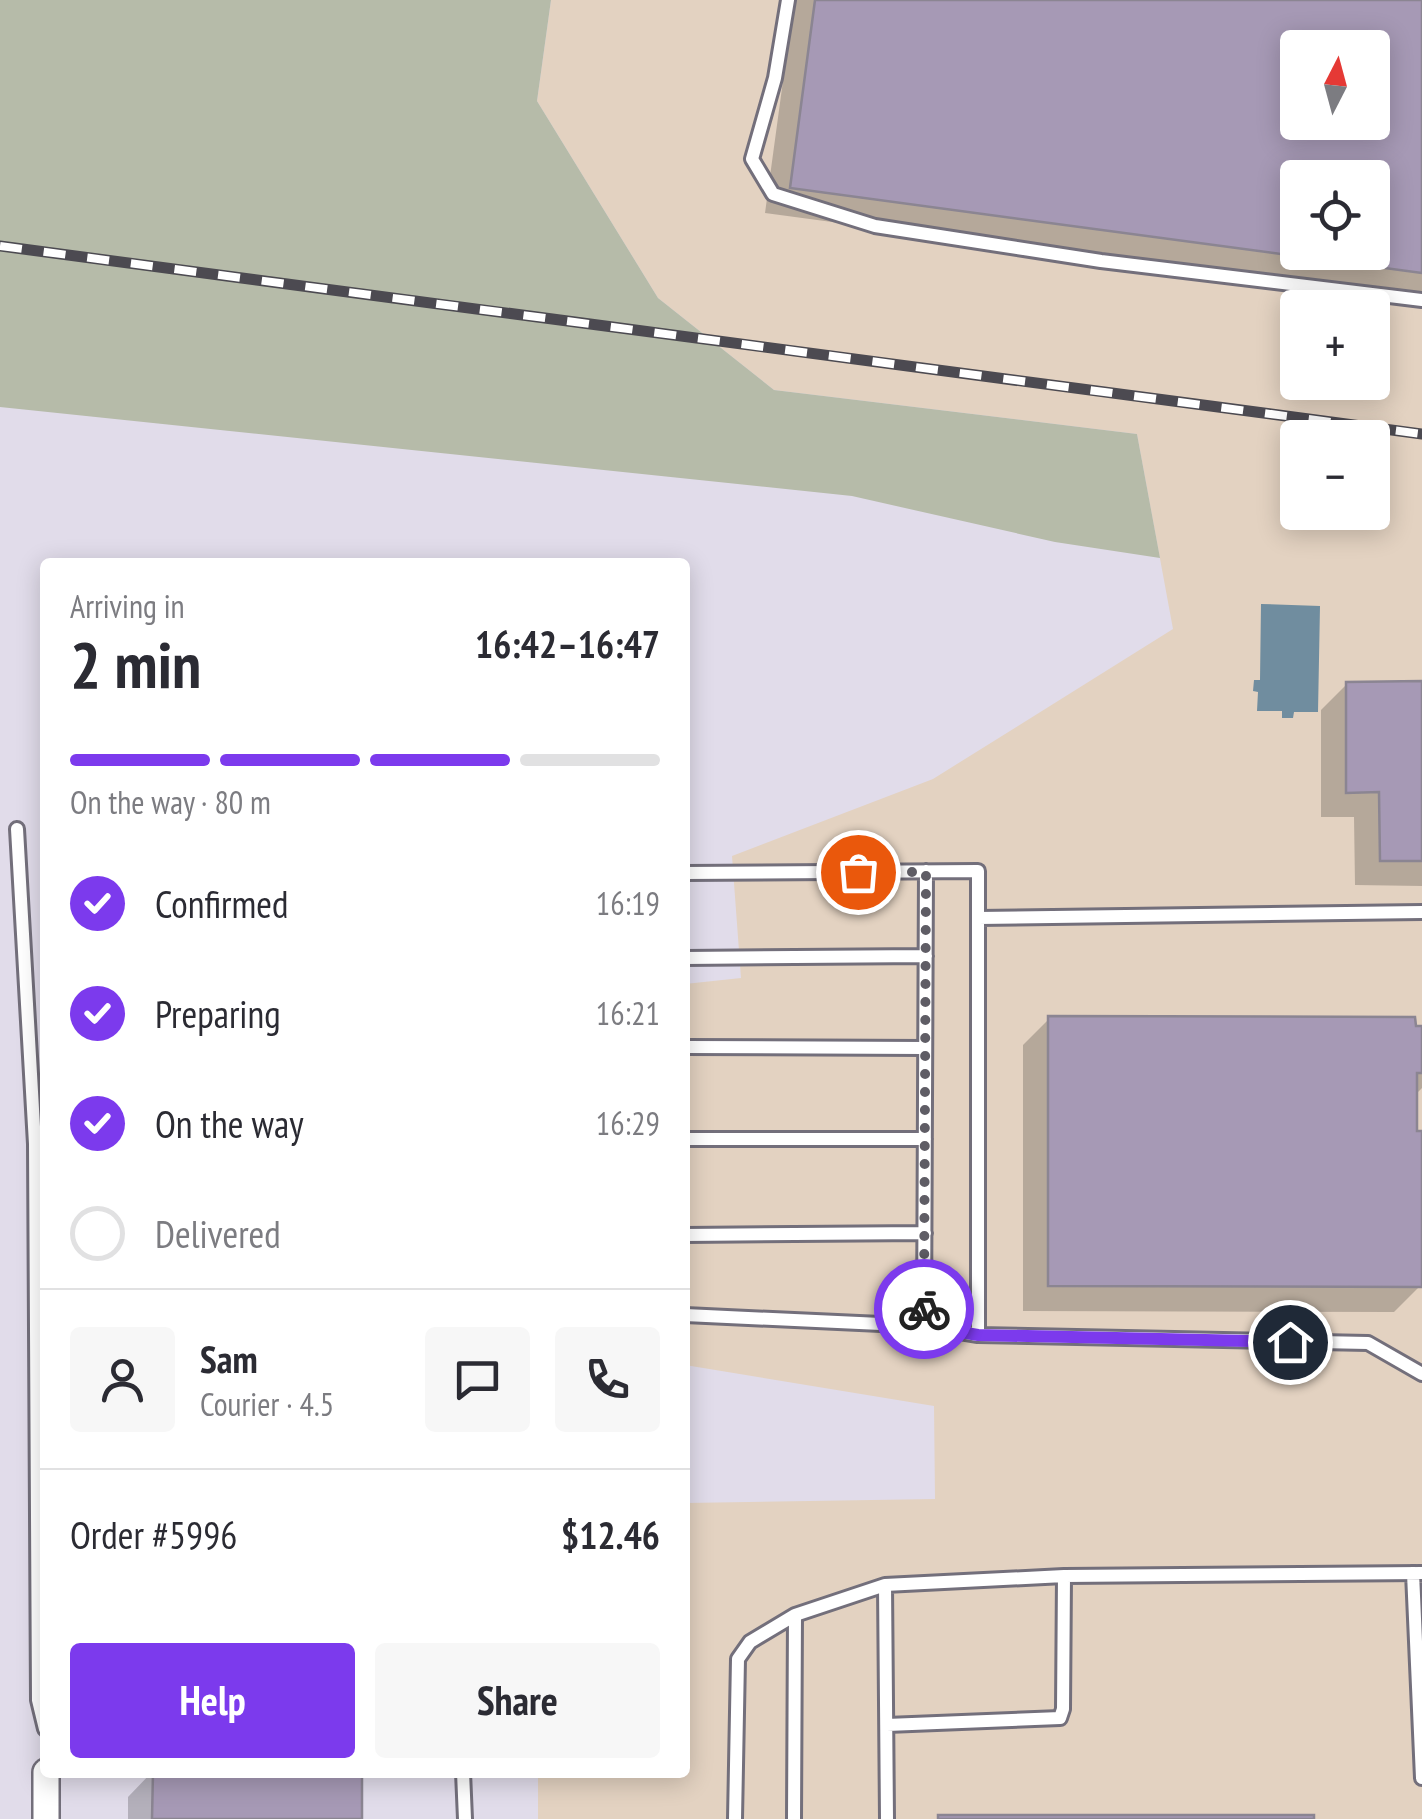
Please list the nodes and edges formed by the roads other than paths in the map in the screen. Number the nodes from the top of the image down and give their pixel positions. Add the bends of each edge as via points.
1 (788, 0) edge
2 (1422, 300) edge
3 (17, 830) dead end
4 (926, 872) junction
5 (690, 874) edge
6 (1422, 912) edge
7 (978, 918) junction
8 (926, 956) junction
9 (690, 958) edge
10 (690, 1047) edge
11 (926, 1048) junction
12 (925, 1139) junction
13 (690, 1140) edge
14 (925, 1233) junction
15 (690, 1234) edge
16 (690, 1315) edge
17 (924, 1326) junction
18 (978, 1335) junction
19 (1422, 1374) edge
20 (1417, 1573) edge
21 (1064, 1576) junction
22 (884, 1585) junction
23 (795, 1615) junction
24 (40, 1708) edge
25 (887, 1724) junction
26 (46, 1778) edge
27 (462, 1778) edge
28 (1422, 1778) edge
29 (46, 1819) edge
30 (465, 1819) edge
31 (735, 1819) edge
32 (794, 1819) edge
33 (886, 1819) edge

1 - 2 lane via 752,159 773,194 876,226
3 - 24 lane via 35,1144
4 - 5 lane
4 - 7 lane via 978,871
4 - 8 lane
6 - 7 lane
7 - 18 lane
8 - 9 lane
8 - 11 lane
10 - 11 lane
11 - 12 lane
12 - 13 lane
12 - 14 lane
14 - 15 lane
14 - 17 lane
16 - 17 lane
17 - 18 lane
18 - 19 lane via 1368,1343
20 - 21 lane
20 - 28 lane
21 - 22 lane
21 - 25 lane via 1060,1718
22 - 23 lane
22 - 25 lane
23 - 31 lane via 750,1642 738,1659
23 - 32 lane
25 - 33 lane
26 - 29 street
27 - 30 lane

